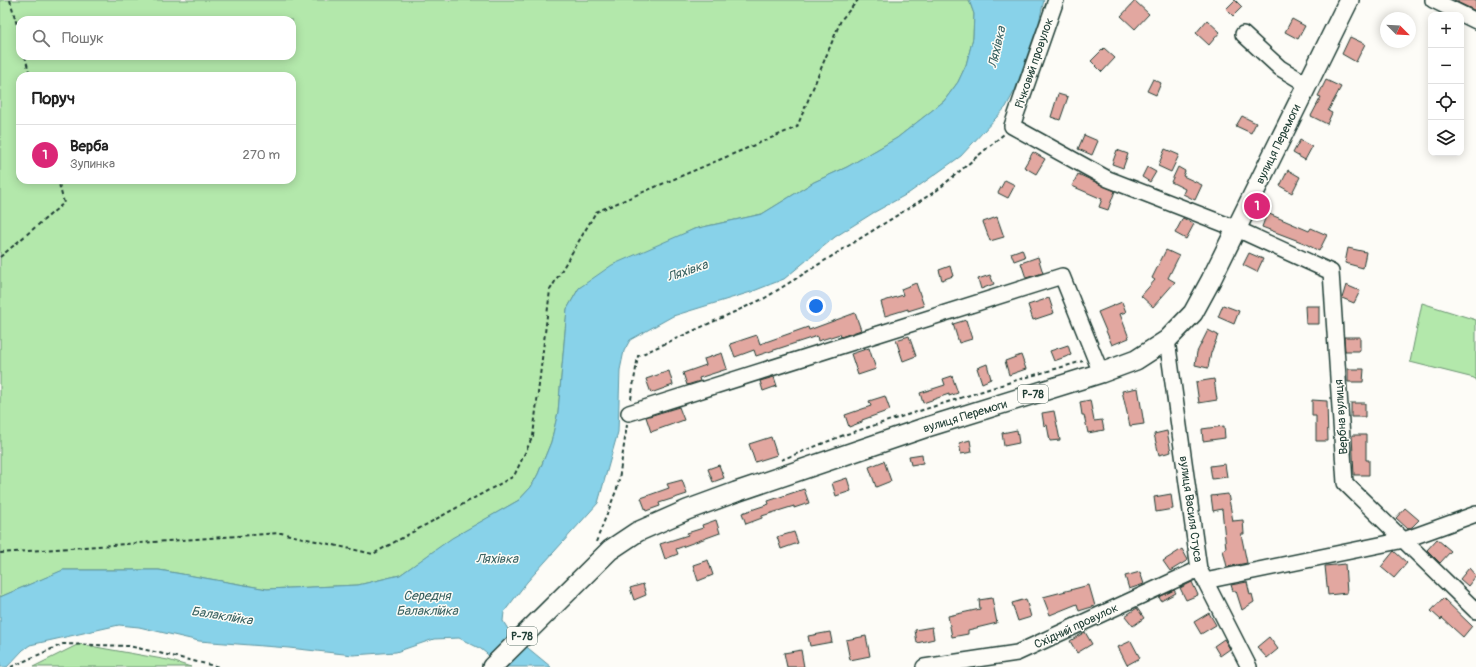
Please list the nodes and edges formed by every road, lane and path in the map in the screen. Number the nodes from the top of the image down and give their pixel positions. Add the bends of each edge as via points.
1 (10, 0) edge
2 (858, 0) edge
3 (1056, 0) edge
4 (1349, 0) edge
5 (1433, 0) edge
6 (1476, 21) edge
7 (16, 22) edge
8 (1243, 34) dead end
9 (26, 60) edge
10 (29, 72) edge
11 (1308, 85) junction
12 (1012, 126) junction
13 (59, 184) edge
14 (1237, 229) junction
15 (0, 257) edge
16 (1167, 340) junction
17 (1098, 366) junction
18 (628, 413) junction
19 (780, 460) dead end
20 (1476, 514) edge
21 (1404, 540) junction
22 (595, 545) dead end
23 (0, 553) edge
24 (1202, 575) junction
25 (1476, 611) edge
26 (11, 667) edge
27 (219, 667) edge
28 (492, 667) edge
29 (924, 667) edge
30 (1249, 667) edge

1 - 7 path
2 - 23 path via 841,20 796,127 596,212 550,290 533,436 514,476 373,554 282,533
3 - 12 street, Річковий провулок
4 - 11 main road, вулиця Перемоги / Р-78
5 - 6 street
8 - 11 street via 1280,68
9 - 10 path
11 - 14 main road, вулиця Перемоги / Р-78
12 - 14 street via 1108,179
12 - 18 path via 936,191 765,298 638,356
13 - 15 path via 64,203
14 - 16 main road, вулиця Перемоги / Р-78 via 1193,313
14 - 21 street, Вербна вулиця via 1332,272 1345,483
16 - 17 main road, вулиця Перемоги / Р-78 via 1136,360
16 - 24 street, вулиця Василя Стуса
17 - 18 street via 1062,276
17 - 19 path via 1016,380 844,435
17 - 28 main road, вулиця Перемоги / Р-78 via 736,492 637,532 610,550
18 - 22 path via 618,486
20 - 21 street, Східний провулок
21 - 24 street, Східний провулок
21 - 25 street, Вербна вулиця
24 - 29 street, Східний провулок via 1018,653
24 - 30 street, вулиця Василя Стуса
26 - 27 path via 63,644 129,646

